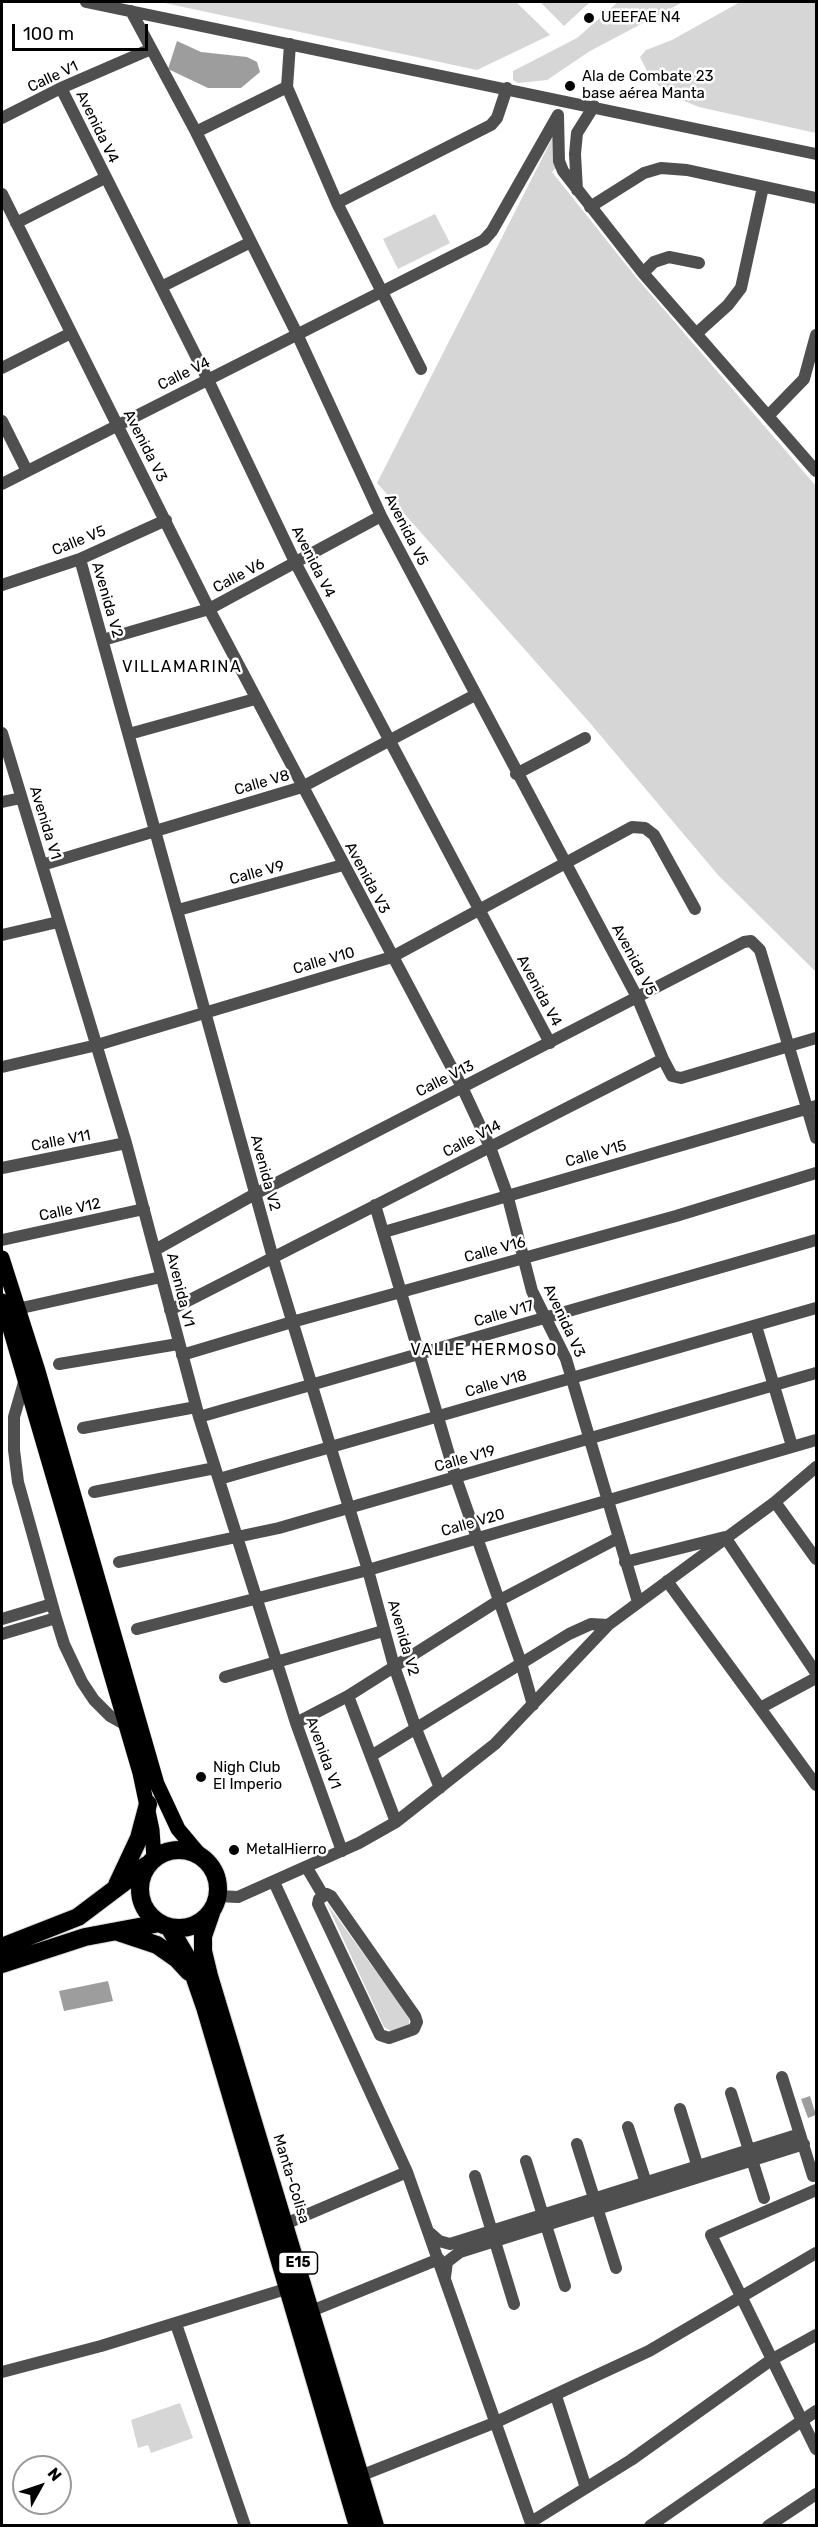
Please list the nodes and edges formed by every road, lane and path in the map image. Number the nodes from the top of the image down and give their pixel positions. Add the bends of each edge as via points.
1 (86, 2) edge
2 (131, 11) junction
3 (291, 44) junction
4 (151, 49) junction
5 (287, 87) junction
6 (61, 88) junction
7 (507, 88) junction
8 (559, 99) junction
9 (594, 106) junction
10 (558, 115) junction
11 (2, 118) edge
12 (196, 132) junction
13 (816, 154) edge
14 (105, 178) junction
15 (763, 187) junction
16 (577, 191) junction
17 (2, 194) edge
18 (816, 198) edge
19 (337, 203) junction
20 (590, 207) junction
21 (16, 223) junction
22 (251, 242) junction
23 (699, 263) dead end
24 (643, 273) junction
25 (161, 287) junction
26 (381, 292) junction
27 (71, 333) junction
28 (697, 333) junction
29 (297, 334) junction
30 (816, 335) edge
31 (2, 368) edge
32 (421, 369) dead end
33 (208, 380) junction
34 (768, 416) junction
35 (2, 421) edge
36 (118, 424) junction
37 (27, 471) junction
38 (816, 471) edge
39 (2, 484) edge
40 (381, 516) junction
41 (166, 520) junction
42 (80, 559) junction
43 (295, 562) junction
44 (2, 585) edge
45 (208, 609) junction
46 (103, 640) junction
47 (475, 695) junction
48 (255, 699) junction
49 (2, 733) edge
50 (129, 734) junction
51 (585, 738) dead end
52 (388, 740) junction
53 (516, 774) junction
54 (302, 787) junction
55 (21, 798) junction
56 (2, 802) edge
57 (154, 830) junction
58 (565, 863) junction
59 (42, 865) junction
60 (343, 865) junction
61 (695, 909) dead end
62 (178, 910) junction
63 (478, 910) junction
64 (58, 922) junction
65 (2, 935) edge
66 (392, 957) junction
67 (637, 997) junction
68 (207, 1010) junction
69 (816, 1038) edge
70 (550, 1043) junction
71 (97, 1045) junction
72 (789, 1046) junction
73 (663, 1059) junction
74 (2, 1067) edge
75 (462, 1086) junction
76 (812, 1107) edge
77 (816, 1138) edge
78 (126, 1143) junction
79 (490, 1147) junction
80 (2, 1168) edge
81 (816, 1173) edge
82 (255, 1194) junction
83 (507, 1194) junction
84 (375, 1205) junction
85 (144, 1209) junction
86 (384, 1232) junction
87 (2, 1240) edge
88 (816, 1240) edge
89 (155, 1250) junction
90 (2, 1258) edge
91 (273, 1258) junction
92 (524, 1258) junction
93 (161, 1277) junction
94 (402, 1292) junction
95 (2, 1301) edge
96 (816, 1308) edge
97 (17, 1309) junction
98 (170, 1310) junction
99 (546, 1317) junction
100 (292, 1322) junction
101 (756, 1326) junction
102 (180, 1349) junction
103 (420, 1353) junction
104 (59, 1364) dead end
105 (816, 1374) edge
106 (572, 1377) junction
107 (25, 1379) junction
108 (311, 1384) junction
109 (773, 1386) junction
110 (198, 1412) junction
111 (439, 1416) junction
112 (83, 1428) dead end
113 (590, 1438) junction
114 (816, 1440) edge
115 (330, 1446) junction
116 (792, 1446) junction
117 (816, 1467) edge
118 (217, 1473) junction
119 (456, 1478) junction
120 (94, 1492) dead end
121 (607, 1500) junction
122 (775, 1502) junction
123 (350, 1508) junction
124 (238, 1537) junction
125 (725, 1537) junction
126 (476, 1538) junction
127 (618, 1538) junction
128 (816, 1559) edge
129 (119, 1562) dead end
130 (625, 1562) junction
131 (368, 1570) junction
132 (667, 1581) junction
133 (259, 1599) junction
134 (498, 1601) junction
135 (638, 1602) junction
136 (52, 1604) junction
137 (56, 1617) junction
138 (2, 1619) edge
139 (608, 1624) junction
140 (137, 1629) dead end
141 (383, 1631) junction
142 (2, 1634) edge
143 (278, 1662) junction
144 (521, 1663) junction
145 (394, 1665) junction
146 (816, 1673) edge
147 (225, 1677) dead end
148 (816, 1678) edge
149 (348, 1696) junction
150 (532, 1705) junction
151 (760, 1708) junction
152 (296, 1723) junction
153 (126, 1725) junction
154 (416, 1729) junction
155 (371, 1756) junction
156 (816, 1785) edge
157 (440, 1788) junction
158 (148, 1804) junction
159 (396, 1822) junction
160 (342, 1851) junction
161 (199, 1854) junction
162 (152, 1861) junction
163 (307, 1868) junction
164 (274, 1882) junction
165 (111, 1894) junction
166 (323, 1895) junction
167 (215, 1904) junction
168 (165, 1925) junction
169 (114, 1930) junction
170 (2, 1947) edge
171 (2, 1964) edge
172 (196, 1980) junction
173 (782, 2077) dead end
174 (731, 2093) dead end
175 (680, 2109) dead end
176 (628, 2127) dead end
177 (802, 2139) junction
178 (577, 2144) dead end
179 (750, 2155) junction
180 (526, 2161) dead end
181 (699, 2171) junction
182 (407, 2172) junction
183 (475, 2176) dead end
184 (813, 2176) dead end
185 (647, 2187) junction
186 (816, 2190) edge
187 (764, 2198) dead end
188 (596, 2204) junction
189 (544, 2220) junction
190 (279, 2227) junction
191 (429, 2231) junction
192 (494, 2236) junction
193 (461, 2246) junction
194 (816, 2253) edge
195 (439, 2259) junction
196 (616, 2268) dead end
197 (445, 2277) junction
198 (565, 2286) dead end
199 (289, 2288) junction
200 (741, 2296) junction
201 (514, 2304) dead end
202 (305, 2314) junction
203 (176, 2324) junction
204 (816, 2335) edge
205 (771, 2360) junction
206 (2, 2372) edge
207 (556, 2396) junction
208 (816, 2411) edge
209 (802, 2419) junction
210 (494, 2423) junction
211 (816, 2449) edge
212 (360, 2476) junction
213 (586, 2488) junction
214 (816, 2494) edge
215 (531, 2524) edge
216 (245, 2526) edge
217 (358, 2526) edge
218 (375, 2526) edge
219 (650, 2526) edge
220 (768, 2526) edge

1 - 2 street
2 - 3 street
2 - 4 street, Avenida V5
3 - 5 street
3 - 7 street
4 - 6 street, Calle V1
4 - 12 street, Avenida V5
5 - 12 street
5 - 19 street
6 - 11 street, Calle V1
6 - 14 street, Avenida V4
7 - 8 street
7 - 19 street via 491,125
8 - 9 street
8 - 10 street
9 - 13 street
9 - 16 street via 578,133
10 - 16 street via 559,160
10 - 26 street, Calle V4 via 484,240
12 - 22 street, Avenida V5
14 - 21 street
14 - 25 street, Avenida V4
15 - 18 street
15 - 20 street via 661,168 644,173
15 - 28 street via 741,288
16 - 20 street
17 - 21 street, Avenida V3
19 - 26 street
20 - 24 street
21 - 27 street, Avenida V3
22 - 25 street
22 - 29 street, Avenida V5
23 - 24 street via 669,257 654,262
24 - 28 street
25 - 33 street, Avenida V4
26 - 29 street, Calle V4
26 - 32 street
27 - 31 street
27 - 36 street, Avenida V3
28 - 34 street
29 - 33 street, Calle V4
29 - 40 street, Avenida V5
30 - 34 street via 804,379
33 - 36 street, Calle V4
33 - 43 street, Avenida V4
34 - 38 street
35 - 37 street
36 - 37 street, Calle V4
36 - 41 street, Avenida V3
37 - 39 street, Calle V4
40 - 43 street, Calle V6
40 - 47 street, Avenida V5
41 - 42 street, Calle V5
41 - 45 street, Avenida V3
42 - 44 street, Calle V5
42 - 46 street, Avenida V2
43 - 45 street, Calle V6
43 - 52 street, Avenida V4
45 - 46 street, Calle V6
45 - 48 street, Avenida V3
46 - 50 street, Avenida V2
47 - 52 street, Calle V8
47 - 53 street, Avenida V5
48 - 50 street
48 - 54 street, Avenida V3
49 - 55 street, Avenida V1
50 - 57 street, Avenida V2
51 - 53 street
52 - 54 street, Calle V8
52 - 63 street, Avenida V4
53 - 58 street, Avenida V5
54 - 57 street, Calle V8
54 - 60 street, Avenida V3
55 - 56 street
55 - 59 street, Avenida V1
57 - 59 street, Calle V8
57 - 62 street, Avenida V2
58 - 61 street, Calle V10 via 632,827 645,828 654,835
58 - 63 street, Calle V10
58 - 67 street, Avenida V5
59 - 64 street, Avenida V1
60 - 62 street, Calle V9
60 - 66 street, Avenida V3
62 - 68 street, Avenida V2
63 - 66 street, Calle V10
63 - 70 street, Avenida V4
64 - 65 street
64 - 71 street, Avenida V1
66 - 68 street, Calle V10
66 - 75 street, Avenida V3
67 - 70 street, Calle V13
67 - 72 street, Calle V13 via 751,941 760,950
67 - 73 street, Avenida V5
68 - 71 street, Calle V10
68 - 82 street, Avenida V2
69 - 72 street
70 - 75 street, Calle V13
71 - 74 street, Calle V10
71 - 78 street, Avenida V1
72 - 73 street via 681,1078 672,1076
72 - 76 street
73 - 79 street, Calle V14
75 - 79 street, Avenida V3
75 - 82 street, Calle V13
76 - 77 street
76 - 83 street, Calle V15
78 - 80 street, Calle V11
78 - 85 street, Avenida V1
79 - 83 street, Avenida V3
79 - 84 street, Calle V14
81 - 92 street, Calle V16
82 - 89 street, Calle V13
82 - 91 street, Avenida V2
83 - 86 street, Calle V15
83 - 92 street, Avenida V3
84 - 86 street
84 - 91 street, Calle V14
85 - 87 street, Calle V12
85 - 89 street, Avenida V1
86 - 94 street
88 - 99 street, Calle V17
89 - 93 street, Avenida V1
90 - 97 main road
91 - 98 street, Calle V14
91 - 100 street, Avenida V2
92 - 94 street, Calle V16
92 - 99 street, Avenida V3 via 535,1299
93 - 97 street
93 - 98 street, Avenida V1
94 - 100 street, Calle V16
94 - 103 street
95 - 107 main road
96 - 101 street, Calle V18
97 - 161 main road via 157,1784 178,1829
98 - 102 street, Avenida V1
99 - 103 street, Calle V17
99 - 106 street, Avenida V3
100 - 102 street, Calle V16
100 - 108 street, Avenida V2
101 - 106 street, Calle V18
101 - 109 street
102 - 104 street, Calle V16
102 - 110 street, Avenida V1
103 - 108 street, Calle V17
103 - 111 street
105 - 109 street, Calle V19
106 - 111 street, Calle V18
106 - 113 street, Avenida V3
107 - 136 street via 15,1417 14,1450 18,1482
107 - 153 main road
108 - 110 street, Calle V17
108 - 115 street, Avenida V2
109 - 113 street, Calle V19
109 - 116 street
110 - 112 street, Calle V17
110 - 118 street, Avenida V1
111 - 115 street, Calle V18
111 - 119 street
113 - 119 street, Calle V19
113 - 121 street, Avenida V3
114 - 116 street, Calle V20
115 - 118 street, Calle V18
115 - 123 street, Avenida V2
116 - 121 street, Calle V20
117 - 122 street
118 - 120 street, Calle V18
118 - 124 street, Avenida V1
119 - 123 street, Calle V19
119 - 126 street
121 - 126 street, Calle V20
121 - 127 street, Avenida V3
122 - 125 street
122 - 128 street
123 - 124 street, Calle V19
123 - 131 street, Avenida V2
124 - 129 street, Calle V19
124 - 133 street, Avenida V1
125 - 130 street
125 - 132 street
125 - 146 street
126 - 131 street, Calle V20
126 - 134 street
127 - 130 street, Avenida V3
127 - 134 street
130 - 135 street, Avenida V3
131 - 133 street, Calle V20
131 - 141 street, Avenida V2
132 - 135 street
132 - 151 street
133 - 140 street, Calle V20
133 - 143 street, Avenida V1
134 - 144 street
134 - 145 street
135 - 139 street
136 - 137 street
136 - 138 street
137 - 142 street
137 - 153 street via 82,1682 110,1716
139 - 144 street via 591,1624
139 - 150 street
141 - 143 street
141 - 145 street, Avenida V2
143 - 147 street
143 - 152 street, Avenida V1
144 - 150 street
144 - 154 street
145 - 149 street
145 - 154 street, Avenida V2
148 - 151 street
149 - 152 street
149 - 155 street
150 - 157 street via 495,1744
151 - 156 street
152 - 160 street, Avenida V1
153 - 158 main road
154 - 155 street
154 - 157 street, Avenida V2
155 - 159 street
157 - 159 street
158 - 162 main road
158 - 165 highway via 133,1854
159 - 160 street
160 - 163 street
161 - 162 highway via 176,1849
161 - 167 highway, E15 via 217,1877
162 - 165 highway
162 - 168 highway, E15 via 143,1873 141,1896 144,1907
163 - 164 street
163 - 166 street
164 - 167 street
164 - 182 street
165 - 170 highway via 78,1917
166 - 166 street via 318,1904 380,2035 387,2038 414,2029 415,2016 331,1896
167 - 168 highway via 192,1926
167 - 190 highway, Manta-Colisa / E15 via 203,1936 203,1951
168 - 169 highway
168 - 172 highway, Manta-Colisa / E15 via 183,1947
169 - 171 highway
169 - 172 highway via 157,1945
172 - 190 highway, Manta-Colisa / E15
173 - 177 street
174 - 179 street
175 - 181 street
176 - 185 street
177 - 179 street
177 - 184 street
178 - 188 street
179 - 181 street
179 - 187 street
180 - 189 street
181 - 185 street
182 - 190 street
182 - 191 street
183 - 192 street
185 - 188 street
186 - 200 street via 711,2235
188 - 189 street
188 - 196 street
189 - 192 street
189 - 198 street
190 - 199 highway, Manta-Colisa / E15
190 - 202 highway, Manta-Colisa / E15
191 - 193 street via 446,2244
191 - 195 street
192 - 193 street
192 - 201 street
193 - 197 street via 447,2262
194 - 200 street
195 - 197 street
195 - 202 street
197 - 210 street
199 - 202 highway, Manta-Colisa / E15
199 - 203 street
200 - 205 street
200 - 207 street via 649,2351
202 - 212 highway, Manta-Colisa / E15
202 - 217 highway, Manta-Colisa / E15
203 - 206 street
203 - 216 street
204 - 205 street
205 - 209 street
205 - 213 street
207 - 210 street
207 - 213 street
208 - 209 street
209 - 211 street
209 - 219 street
210 - 212 street
210 - 215 street
212 - 218 highway, Manta-Colisa / E15
213 - 215 street
214 - 220 street

